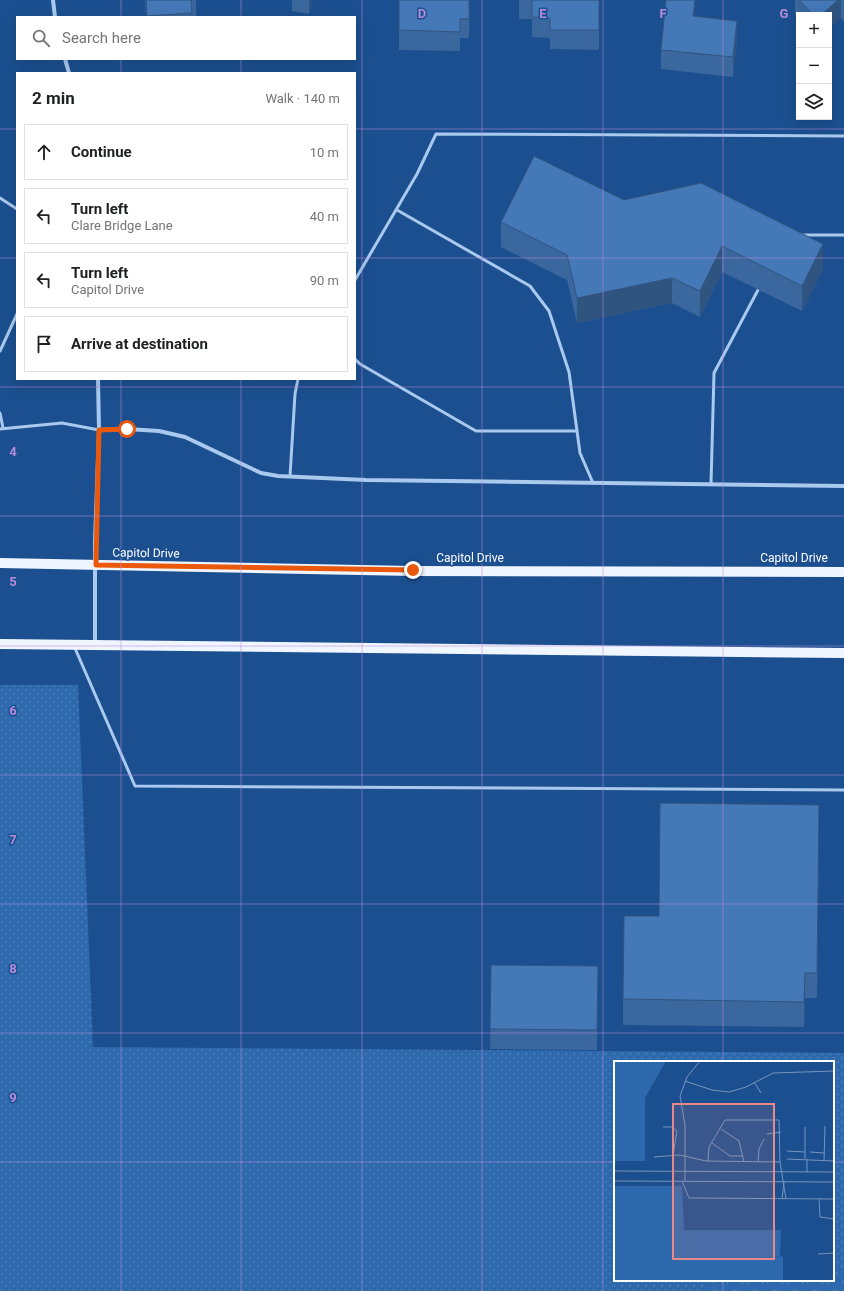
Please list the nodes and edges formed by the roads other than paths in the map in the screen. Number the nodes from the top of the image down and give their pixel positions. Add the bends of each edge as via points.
1 (53, 0) edge
2 (55, 16) edge
3 (65, 60) edge
4 (69, 72) edge
5 (844, 136) edge
6 (0, 198) edge
7 (16, 208) edge
8 (397, 210) junction
9 (799, 235) edge
10 (844, 235) edge
11 (356, 278) edge
12 (758, 290) dead end
13 (16, 316) edge
14 (0, 351) edge
15 (356, 359) edge
16 (98, 380) edge
17 (298, 380) edge
18 (0, 413) edge
19 (1, 428) edge
20 (99, 430) junction
21 (577, 431) junction
22 (290, 476) junction
23 (593, 482) junction
24 (711, 484) junction
25 (844, 486) edge
26 (0, 564) edge
27 (96, 565) junction
28 (844, 572) edge
29 (0, 644) edge
30 (73, 645) junction
31 (95, 645) junction
32 (844, 653) edge
33 (844, 790) edge

1 - 2 street
3 - 4 street
5 - 8 lane via 436,134
6 - 7 lane
8 - 11 lane
8 - 21 lane via 530,286 549,311 569,372
9 - 10 lane
12 - 24 lane via 714,373
13 - 14 lane
15 - 21 lane via 360,364 476,431
16 - 20 street
17 - 22 lane
18 - 19 lane
19 - 20 lane via 62,423
20 - 22 street via 159,431 185,437 261,473
20 - 27 street
21 - 23 lane via 580,453
22 - 23 street via 366,480
23 - 24 street
24 - 25 street
26 - 27 main road, Capitol Drive
27 - 28 main road, Capitol Drive via 413,570
27 - 31 street
29 - 30 main road
30 - 31 main road
30 - 33 lane via 135,786
31 - 32 main road

